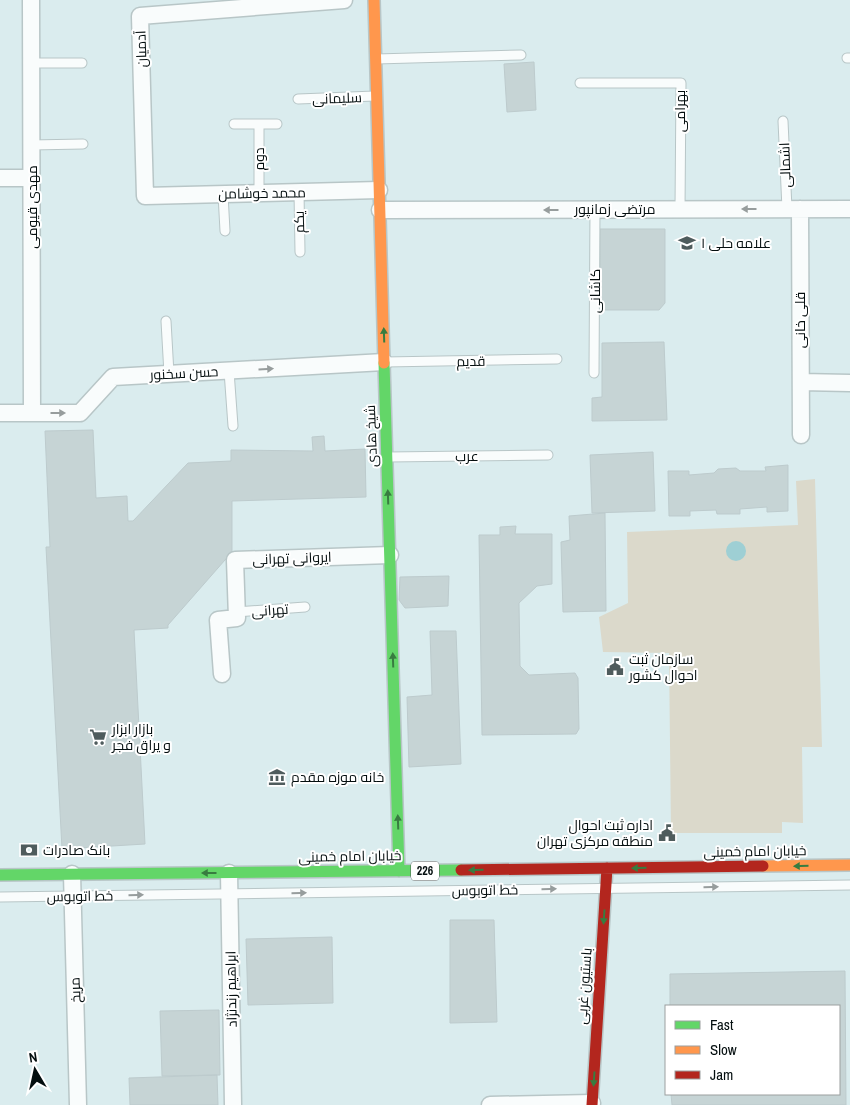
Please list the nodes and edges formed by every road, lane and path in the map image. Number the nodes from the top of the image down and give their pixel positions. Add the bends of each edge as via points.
1 (31, 0) edge
2 (344, 0) edge
3 (374, 0) edge
4 (521, 55) dead end
5 (376, 59) junction
6 (31, 63) junction
7 (82, 63) dead end
8 (580, 83) dead end
9 (377, 96) junction
10 (298, 99) dead end
11 (783, 121) dead end
12 (234, 124) dead end
13 (259, 124) junction
14 (278, 124) dead end
15 (83, 144) dead end
16 (31, 145) junction
17 (0, 178) edge
18 (32, 178) junction
19 (379, 190) junction
20 (299, 192) junction
21 (259, 193) junction
22 (223, 194) junction
23 (146, 196) joint
24 (680, 209) junction
25 (793, 209) junction
26 (850, 209) edge
27 (380, 210) junction
28 (595, 210) junction
29 (224, 231) dead end
30 (300, 252) dead end
31 (166, 321) dead end
32 (557, 359) dead end
33 (384, 362) junction
34 (229, 371) junction
35 (594, 373) dead end
36 (169, 374) junction
37 (801, 382) junction
38 (850, 383) edge
39 (0, 413) edge
40 (32, 413) junction
41 (233, 426) dead end
42 (801, 435) dead end
43 (548, 455) dead end
44 (387, 457) junction
45 (390, 555) junction
46 (305, 608) dead end
47 (236, 612) junction
48 (222, 674) dead end
49 (850, 865) edge
50 (606, 868) junction
51 (399, 871) junction
52 (229, 873) junction
53 (72, 874) junction
54 (0, 876) edge
55 (850, 885) edge
56 (606, 888) junction
57 (230, 894) junction
58 (72, 896) junction
59 (0, 897) edge
60 (592, 1104) edge
61 (78, 1105) edge
62 (233, 1105) edge
63 (490, 1105) edge

1 - 6 street, مهدی قیومی
2 - 23 street, آدمیان via 140,16
3 - 5 street, شیخ هادی
4 - 5 lane
5 - 9 street, شیخ هادی
6 - 7 lane
6 - 16 street, مهدی قیومی
8 - 24 lane, بهرامی via 680,83
9 - 10 lane, سلیمانی
9 - 19 street, شیخ هادی
11 - 25 lane, اشمالی
12 - 13 lane
13 - 14 lane
13 - 21 lane, دوم
15 - 16 lane
16 - 18 street, مهدی قیومی
17 - 18 street
18 - 40 street, مهدی قیومی
19 - 20 street, محمد خوشامن
19 - 27 street, شیخ هادی
20 - 21 street, محمد خوشامن
20 - 30 lane, یکم
21 - 22 street, محمد خوشامن
22 - 23 street, محمد خوشامن
22 - 29 lane
25 -> 24 street, مرتضی زمانپور
24 - 28 street, مرتضی زمانپور
25 - 26 street, مرتضی زمانپور
25 - 37 street, قلی خانی
28 -> 27 street, مرتضی زمانپور
33 -> 27 street, شیخ هادی
28 - 35 lane, کاشانی
31 - 36 lane
32 - 33 lane, قدیم
34 -> 33 street, حسن سخنور
33 - 44 street, شیخ هادی
34 - 36 street, حسن سخنور
34 - 41 lane
40 -> 36 street, حسن سخنور via 80,413 113,377
37 - 38 street
37 - 42 street, قلی خانی
39 - 40 street, حسن سخنور
43 - 44 lane, عرب
45 -> 44 street, شیخ هادی
45 - 47 street, ایروانی تهرانی via 235,560
51 -> 45 street, شیخ هادی
46 - 47 lane, تهرانی
47 - 48 street via 236,618 218,620
49 -> 50 street, خیابان امام خمینی / 226
50 -> 51 street, خیابان امام خمینی / 226
50 - 56 street, باستیون غربی
51 - 52 street, خیابان امام خمینی / 226
52 -> 53 street, خیابان امام خمینی / 226
52 - 57 street, ابراهیم زندنژاد
53 - 54 street, خیابان امام خمینی / 226
53 - 58 street, مریخ
56 -> 55 lane, خط اتوبوس
57 -> 56 lane, خط اتوبوس
56 -> 60 street, باستیون غربی
58 -> 57 lane, خط اتوبوس
57 - 62 street, ابراهیم زندنژاد
58 - 59 lane, خط اتوبوس
58 - 61 street, مریخ
60 - 63 street

